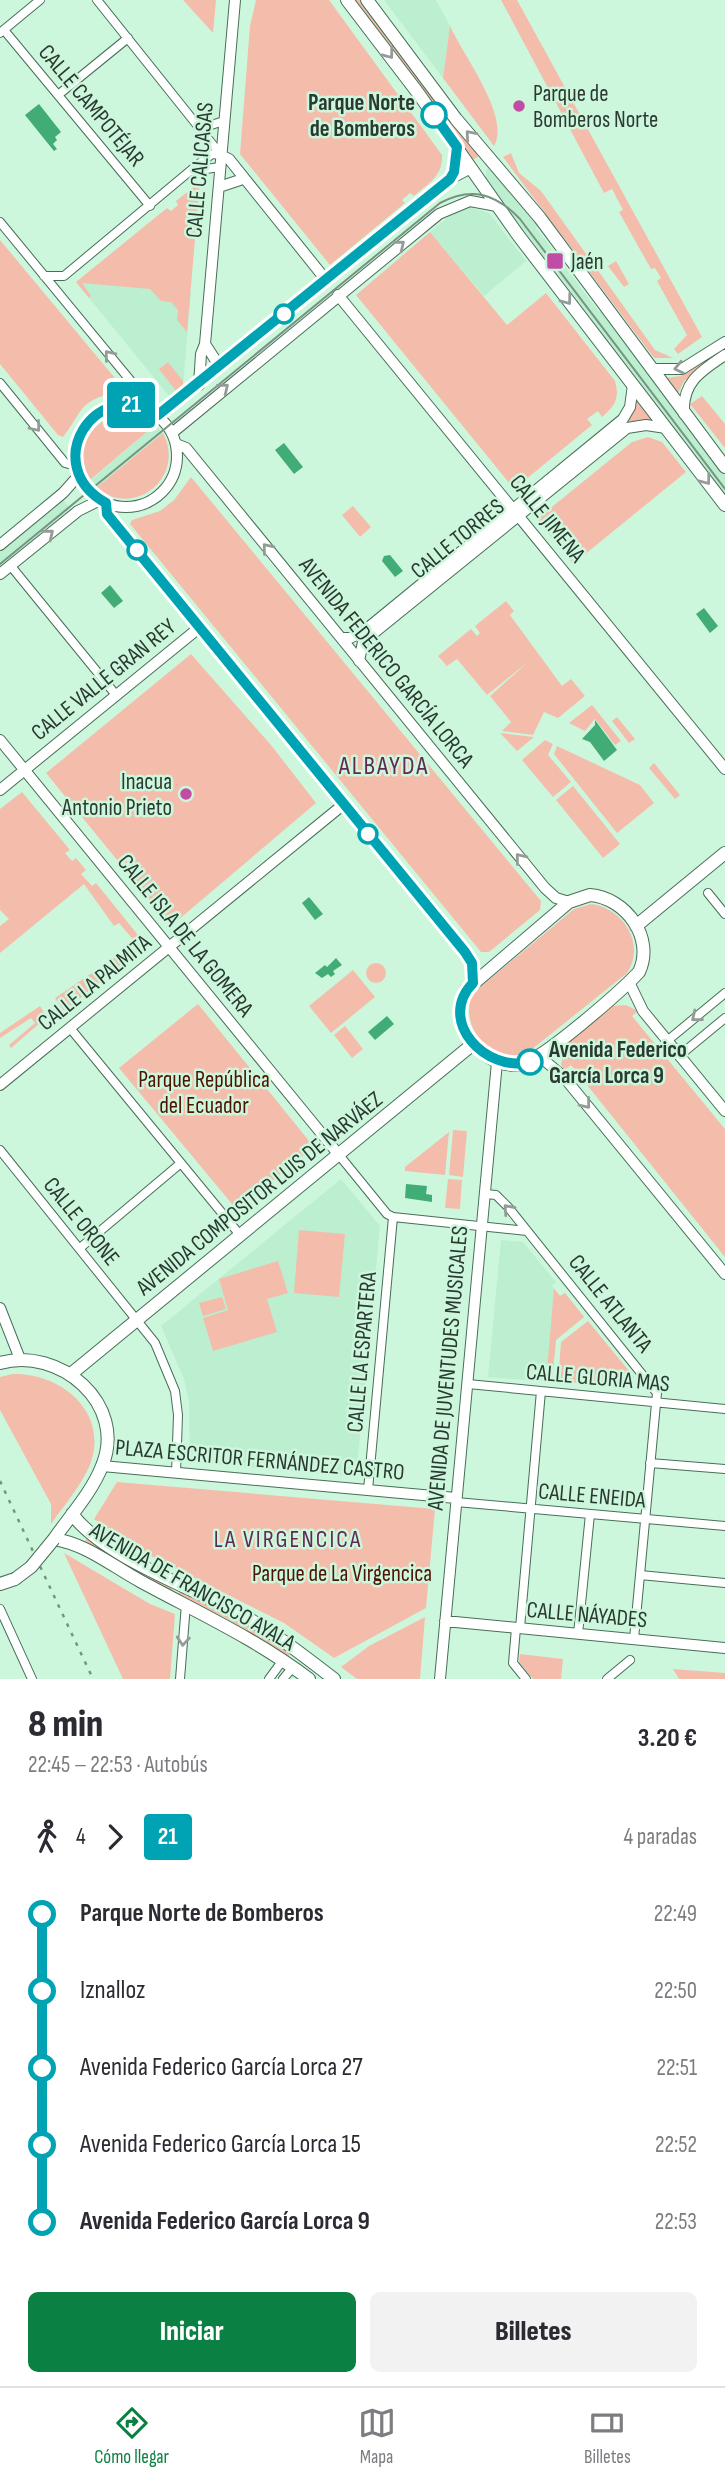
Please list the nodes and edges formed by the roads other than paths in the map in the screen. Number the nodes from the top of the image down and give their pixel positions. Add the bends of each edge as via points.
1 (40, 0) edge
2 (97, 0) edge
3 (235, 0) edge
4 (347, 0) edge
5 (367, 0) edge
6 (2, 31) edge
7 (128, 38) junction
8 (58, 95) junction
9 (196, 121) junction
10 (224, 121) junction
11 (457, 147) junction
12 (221, 155) junction
13 (489, 157) junction
14 (220, 167) junction
15 (471, 168) junction
16 (197, 170) junction
17 (450, 179) junction
18 (243, 181) junction
19 (219, 183) junction
20 (150, 206) junction
21 (497, 206) junction
22 (0, 222) edge
23 (44, 276) junction
24 (64, 276) junction
25 (326, 280) junction
26 (60, 294) junction
27 (338, 295) junction
28 (725, 342) edge
29 (205, 344) junction
30 (725, 355) edge
31 (220, 367) junction
32 (651, 369) junction
33 (0, 383) edge
34 (199, 385) junction
35 (633, 385) junction
36 (154, 413) junction
37 (684, 414) junction
38 (666, 428) junction
39 (172, 433) junction
40 (176, 444) junction
41 (725, 467) edge
42 (77, 471) junction
43 (103, 501) junction
44 (725, 505) edge
45 (516, 512) junction
46 (0, 545) edge
47 (10, 565) junction
48 (0, 574) edge
49 (200, 627) junction
50 (341, 638) junction
51 (359, 661) junction
52 (116, 695) junction
53 (0, 740) edge
54 (725, 769) edge
55 (24, 770) junction
56 (0, 790) edge
57 (344, 804) junction
58 (725, 853) edge
59 (708, 893) dead end
60 (569, 902) junction
61 (725, 914) edge
62 (636, 926) junction
63 (169, 948) junction
64 (629, 982) junction
65 (473, 983) junction
66 (722, 996) edge
67 (725, 1007) edge
68 (725, 1018) edge
69 (70, 1028) junction
70 (667, 1041) junction
71 (473, 1044) junction
72 (679, 1055) junction
73 (539, 1056) junction
74 (497, 1062) junction
75 (0, 1085) edge
76 (725, 1111) edge
77 (0, 1150) edge
78 (339, 1155) junction
79 (181, 1163) junction
80 (485, 1194) junction
81 (393, 1217) junction
82 (481, 1227) junction
83 (527, 1231) junction
84 (240, 1235) junction
85 (80, 1248) junction
86 (725, 1274) edge
87 (0, 1308) edge
88 (138, 1319) junction
89 (20, 1359) junction
90 (0, 1363) edge
91 (71, 1374) junction
92 (468, 1384) junction
93 (541, 1391) junction
94 (656, 1402) junction
95 (725, 1409) edge
96 (650, 1463) junction
97 (102, 1466) junction
98 (725, 1469) edge
99 (176, 1473) junction
100 (368, 1490) junction
101 (456, 1500) junction
102 (531, 1508) junction
103 (72, 1514) junction
104 (590, 1514) junction
105 (645, 1519) junction
106 (725, 1526) edge
107 (54, 1539) junction
108 (640, 1575) junction
109 (725, 1583) edge
110 (0, 1584) edge
111 (186, 1604) junction
112 (0, 1609) edge
113 (445, 1621) junction
114 (518, 1628) junction
115 (578, 1634) junction
116 (634, 1639) junction
117 (725, 1648) edge
118 (630, 1660) dead end
119 (288, 1663) junction
120 (32, 1679) edge
121 (180, 1679) edge
122 (269, 1679) edge
123 (284, 1679) edge
124 (309, 1679) edge
125 (334, 1679) edge
126 (440, 1679) edge
127 (526, 1679) edge
128 (607, 1679) edge

1 - 6 street
2 - 7 street
3 - 10 street, CALLE CALICASAS
4 -> 11 main road
13 -> 5 main road
6 - 8 street, CALLE CAMPOTÉJAR
7 - 8 street
7 - 9 street
8 - 20 street, CALLE CAMPOTÉJAR
9 - 10 street via 211,125
9 - 12 street
10 - 12 street, CALLE CALICASAS
11 - 15 main road
11 - 17 street
12 - 14 street, CALLE CALICASAS
12 - 16 street via 212,154
12 - 18 street via 229,159
13 - 15 main road
13 - 32 main road
14 - 16 street
14 - 18 street
14 - 19 street, CALLE CALICASAS
15 - 17 street
15 - 21 main road
16 - 19 street
16 - 20 street
17 - 25 street
18 - 19 street
18 - 25 street
19 - 29 street, CALLE CALICASAS
20 - 24 street
27 -> 21 street via 449,207 470,201
21 -> 35 main road
22 - 23 street
23 - 24 street
23 - 26 street
24 - 26 street
25 - 31 street
36 -> 26 street
39 -> 27 street
27 - 45 street, CALLE JIMENA
28 -> 32 street via 682,369
29 - 31 street
29 - 34 street, CALLE CALICASAS
30 - 37 street via 692,380 684,394
31 - 34 street
32 - 37 main road
33 -> 42 street via 65,463
34 - 36 street
35 - 38 main road
35 - 45 street, CALLE TORRES via 623,419
36 - 39 street
36 - 42 street via 132,405 100,412 78,438
37 - 41 main road
38 -> 44 main road
38 - 45 street, CALLE TORRES via 627,428
39 - 40 street
40 - 43 street via 175,473 155,498 129,507
50 -> 40 street, AVENIDA FEDERICO GARCÍA LORCA via 186,448
42 - 43 street via 90,492
42 - 46 street via 63,493
47 -> 43 street via 78,511
43 - 49 street via 107,514
45 - 50 street, CALLE TORRES via 364,631
45 - 51 street, CALLE TORRES via 369,636
45 - 54 street, CALLE JIMENA
47 - 48 street
47 - 52 street
49 - 52 street, CALLE VALLE GRAN REY
49 - 57 street
50 - 51 street, AVENIDA FEDERICO GARCÍA LORCA
60 -> 51 street, AVENIDA FEDERICO GARCÍA LORCA via 548,892
52 - 55 street, CALLE VALLE GRAN REY
53 - 55 street, CALLE ISLA DE LA GOMERA
55 - 56 street, CALLE VALLE GRAN REY
55 - 63 street, CALLE ISLA DE LA GOMERA
57 - 63 street, CALLE LA PALMITA
57 - 65 street via 465,952 472,963
58 - 62 main road
59 - 61 street
60 - 62 main road via 590,895 609,899
60 - 65 main road
62 - 64 main road via 645,954 639,972
63 - 69 street, CALLE LA PALMITA
63 - 78 street, CALLE ISLA DE LA GOMERA
64 - 70 street via 643,1011
64 - 73 main road
65 - 71 main road via 460,1009 465,1033
66 - 67 street
66 -> 70 street
68 - 72 street
69 - 75 street, CALLE LA PALMITA
69 - 79 street
70 - 72 street
71 - 74 main road
71 - 78 main road, AVENIDA COMPOSITOR LUIS DE NARVÁEZ
72 - 76 street
73 - 74 main road via 519,1065
73 -> 86 street via 564,1076
74 - 80 street, AVENIDA DE JUVENTUDES MUSICALES
77 - 85 street, CALLE ORONE
78 - 81 street
78 - 84 main road, AVENIDA COMPOSITOR LUIS DE NARVÁEZ
79 - 84 street
79 - 85 street
80 - 82 street, AVENIDA DE JUVENTUDES MUSICALES
83 -> 80 street, CALLE ATLANTA via 496,1195
81 - 82 street
81 - 100 street, CALLE LA ESPARTERA
82 - 83 street
82 - 92 street, AVENIDA DE JUVENTUDES MUSICALES
83 - 94 street, CALLE ATLANTA via 648,1379 657,1393
84 - 88 main road, AVENIDA COMPOSITOR LUIS DE NARVÁEZ
85 - 88 street, CALLE ORONE
87 - 89 street
88 - 91 main road, AVENIDA COMPOSITOR LUIS DE NARVÁEZ
88 - 99 street, CALLE ORONE via 157,1347 175,1391
89 - 90 main road
89 - 91 main road
91 - 97 main road via 99,1404 107,1447
92 - 93 street, CALLE GLORIA MAS
92 - 101 street, AVENIDA DE JUVENTUDES MUSICALES
93 - 94 street, CALLE GLORIA MAS
93 - 102 street
94 - 95 street, CALLE GLORIA MAS
94 - 96 street
96 - 98 street
96 - 105 street
97 - 99 street, PLAZA ESCRITOR FERNÁNDEZ CASTRO
97 - 103 main road
99 - 100 street, PLAZA ESCRITOR FERNÁNDEZ CASTRO
100 - 101 street, PLAZA ESCRITOR FERNÁNDEZ CASTRO
101 - 102 street, CALLE ENEIDA
101 - 113 street, AVENIDA DE JUVENTUDES MUSICALES
102 - 104 street, CALLE ENEIDA
102 - 114 street
103 - 107 main road
103 - 125 main road, AVENIDA DE FRANCISCO AYALA via 88,1531 122,1553 240,1614
104 - 105 street, CALLE ENEIDA
104 - 115 street
105 - 106 street, CALLE ENEIDA
105 - 108 street
107 - 110 main road, bridge via 31,1567
107 - 111 main road, AVENIDA DE FRANCISCO AYALA via 75,1542
108 - 109 street
108 - 116 street
111 - 119 main road, AVENIDA DE FRANCISCO AYALA
111 -> 121 street
112 - 120 street
113 - 114 street, CALLE NÁYADES
113 - 126 street, AVENIDA DE JUVENTUDES MUSICALES
114 - 115 street, CALLE NÁYADES
114 - 127 street via 513,1663
115 - 116 street, CALLE NÁYADES
116 - 117 street, CALLE NÁYADES
118 - 128 street
119 - 122 street
119 - 123 street
119 - 124 main road, AVENIDA DE FRANCISCO AYALA

